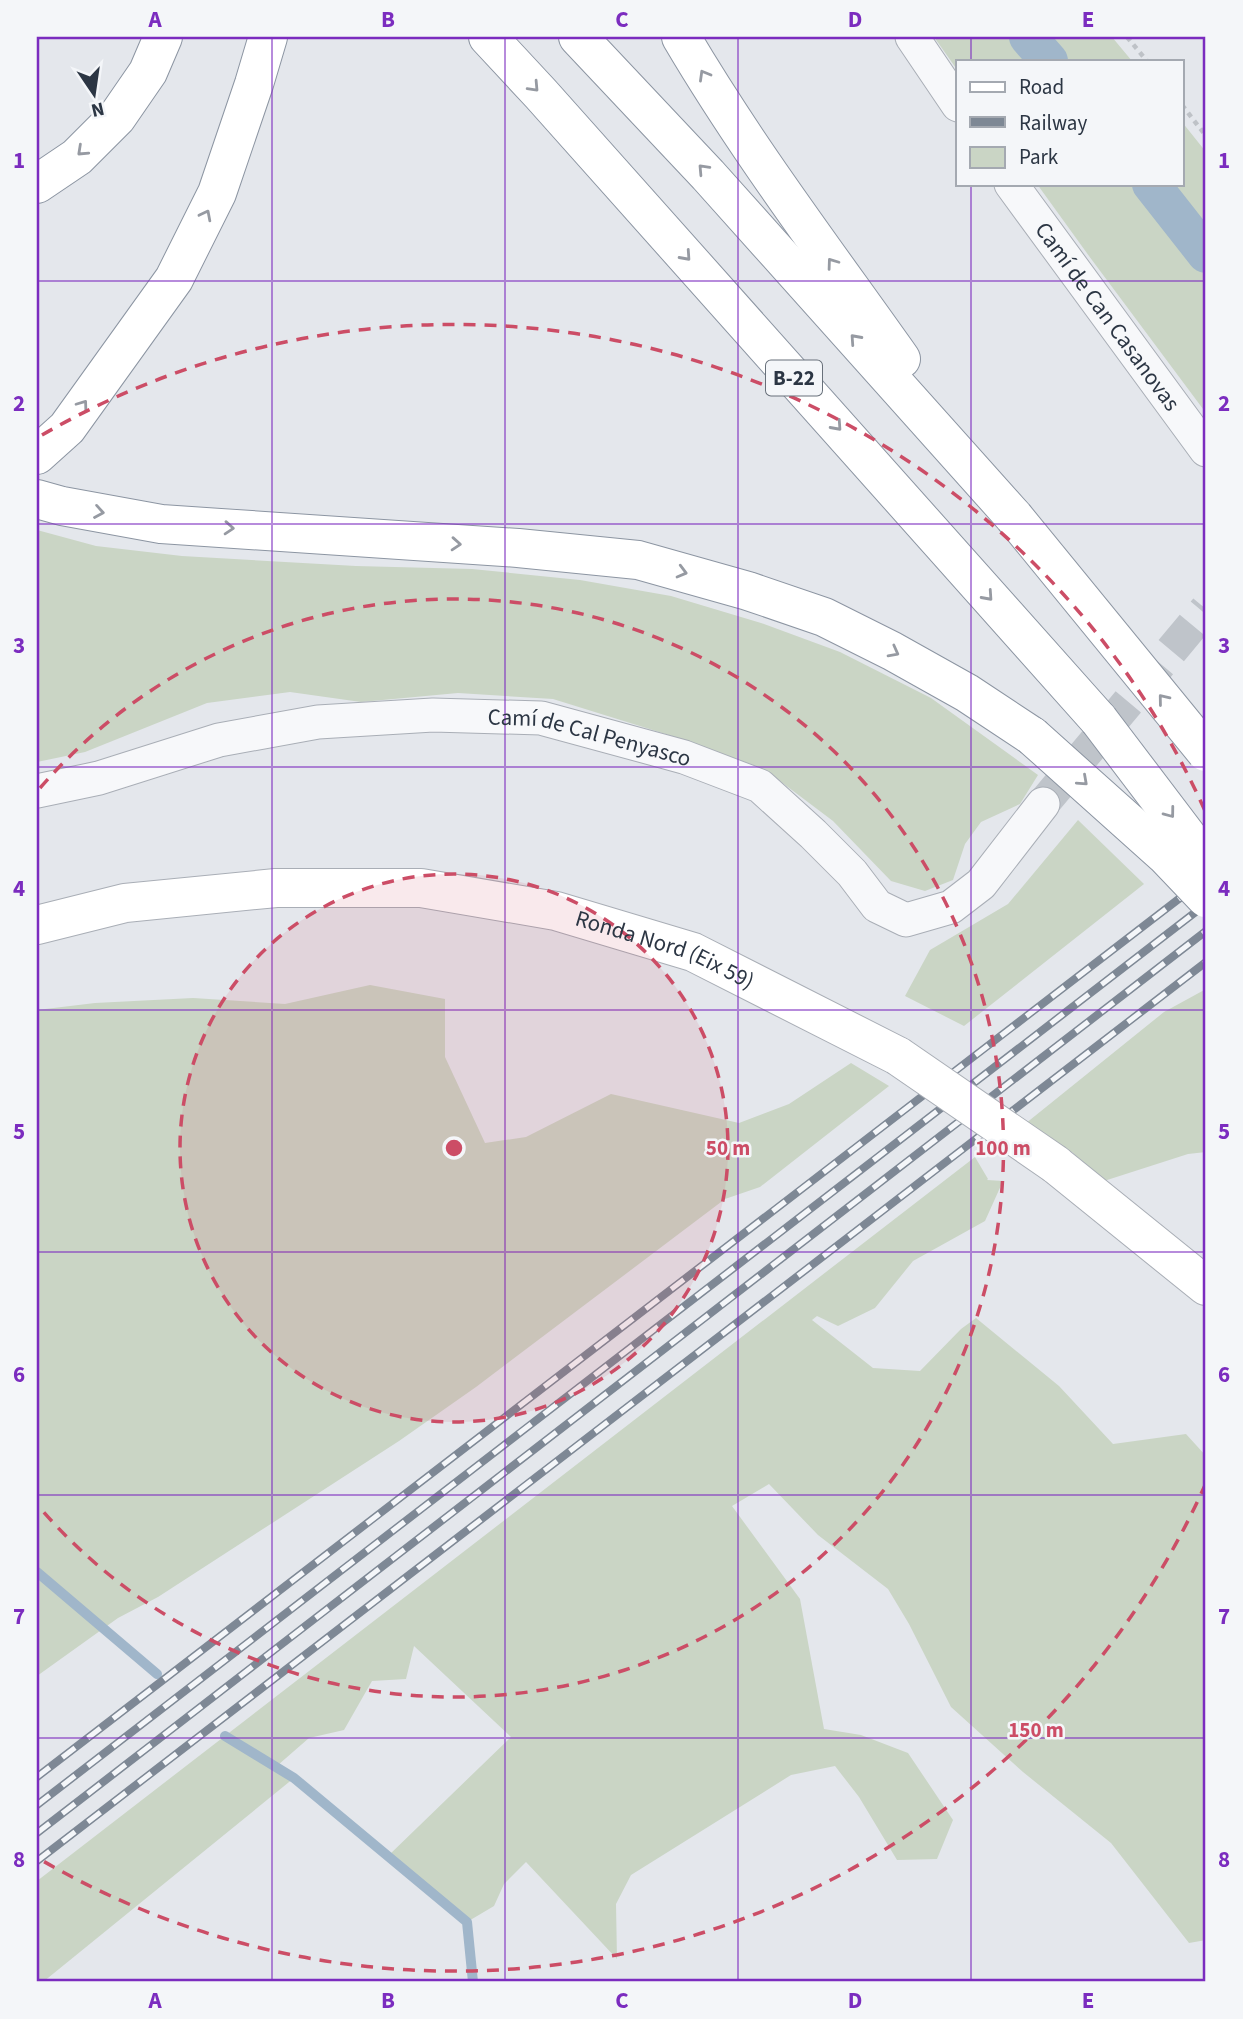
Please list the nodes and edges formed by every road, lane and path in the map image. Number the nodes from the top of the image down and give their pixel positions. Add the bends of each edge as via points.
1 (163, 37) edge
2 (268, 37) edge
3 (488, 37) edge
4 (578, 37) edge
5 (681, 37) edge
6 (912, 37) edge
7 (1127, 37) edge
8 (1146, 60) edge
9 (956, 102) edge
10 (1184, 108) edge
11 (1206, 135) edge
12 (37, 184) edge
13 (1012, 186) edge
14 (1206, 450) edge
15 (37, 455) edge
16 (37, 499) edge
17 (1014, 517) junction
18 (1206, 752) edge
19 (37, 791) edge
20 (1043, 804) tunnel mouth
21 (1206, 861) edge
22 (1206, 898) edge
23 (37, 925) edge
24 (1206, 1286) edge

1 -> 12 main road via 148,72 117,117 77,157
15 -> 2 main road via 67,428 174,279 217,193
3 -> 21 main road, B-22, bridge via 1099,720
17 -> 4 main road
17 -> 5 main road via 785,196
6 - 9 street
7 - 8 path
10 - 11 path
13 - 14 street, Camí de Can Casanovas
16 -> 22 main road, bridge via 161,524 638,560 824,617 967,693 1032,736 1165,855
18 -> 17 main road, bridge
19 - 20 street, Camí de Cal Penyasco via 99,778 219,740 318,722 433,715 541,718 684,757 760,786 852,873 877,906 905,920 951,907 981,884
23 - 24 main road, Ronda Nord (Eix 59), bridge via 125,903 275,888 421,888 556,911 693,951 898,1056 1055,1164

